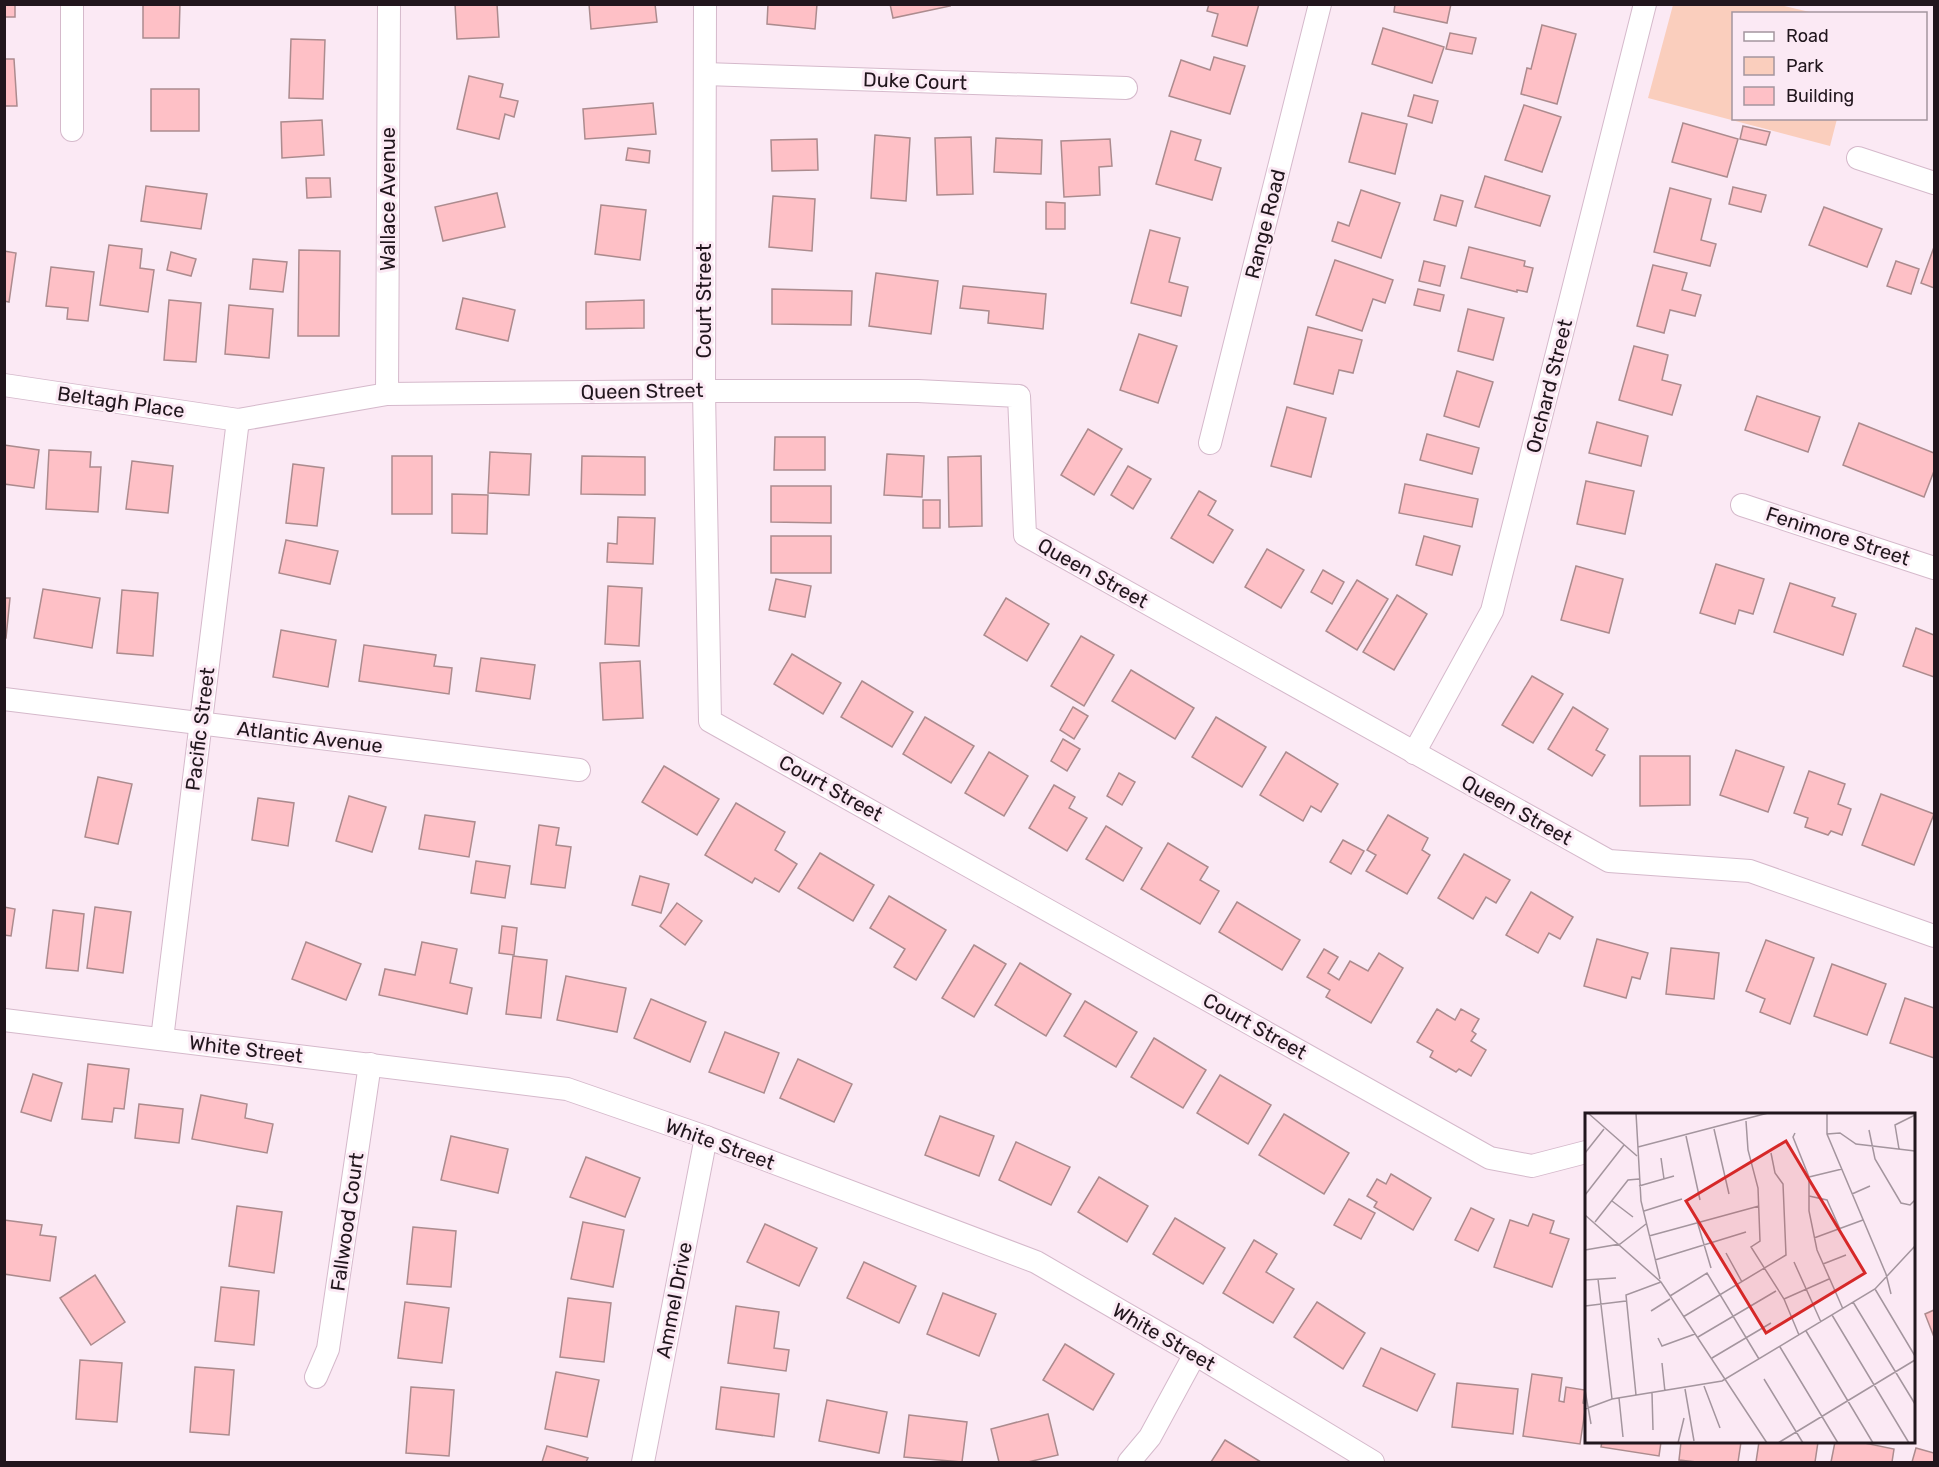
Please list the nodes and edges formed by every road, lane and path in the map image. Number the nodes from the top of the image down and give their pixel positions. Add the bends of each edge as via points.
1 (72, 4) edge
2 (389, 4) edge
3 (705, 4) edge
4 (1320, 4) edge
5 (1645, 4) edge
6 (705, 74) junction
7 (1126, 88) dead end
8 (72, 130) dead end
9 (1858, 158) dead end
10 (1935, 183) edge
11 (4, 385) edge
12 (704, 391) junction
13 (387, 394) junction
14 (238, 420) junction
15 (1210, 443) dead end
16 (1742, 505) dead end
17 (1935, 568) edge
18 (4, 699) edge
19 (201, 723) junction
20 (1414, 753) junction
21 (579, 770) dead end
22 (1935, 936) edge
23 (4, 1020) edge
24 (162, 1039) junction
25 (370, 1064) junction
26 (706, 1137) junction
27 (1585, 1153) edge
28 (1195, 1354) junction
29 (316, 1377) dead end
30 (643, 1462) edge
31 (1129, 1462) edge
32 (1373, 1462) edge

1 - 8 street
2 - 13 street, Wallace Avenue
3 - 6 street, Court Street
4 - 15 street, Range Road
5 - 20 street, Orchard Street via 1492,611
6 - 7 street, Duke Court
6 - 12 street, Court Street
9 - 10 street
11 - 14 street, Beltagh Place
12 - 13 street, Queen Street
12 - 20 street, Queen Street via 918,391 1019,396 1025,535
12 - 27 street, Court Street via 710,721 1490,1158 1532,1166
13 - 14 street, Queen Street
14 - 19 street, Pacific Street
16 - 17 street, Fenimore Street
18 - 19 street, Atlantic Avenue
19 - 21 street, Atlantic Avenue
19 - 24 street, Pacific Street
20 - 22 street, Queen Street via 1609,861 1750,871
23 - 24 street, White Street
24 - 25 street, White Street
25 - 26 street, White Street via 567,1089
25 - 29 street, Fallwood Court via 328,1349
26 - 28 street, White Street via 1036,1263
26 - 30 street, Ammel Drive
28 - 31 street via 1150,1437
28 - 32 street, White Street

